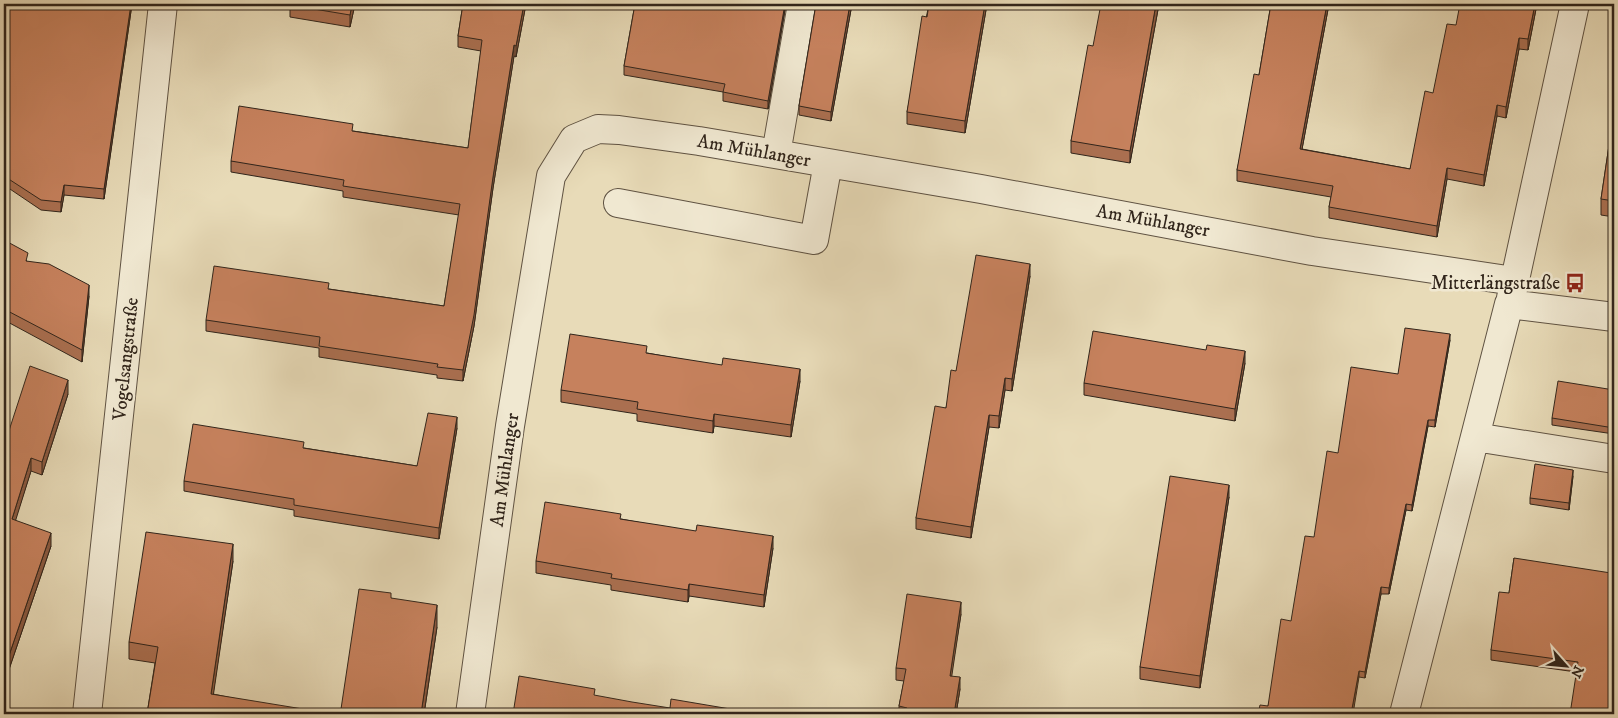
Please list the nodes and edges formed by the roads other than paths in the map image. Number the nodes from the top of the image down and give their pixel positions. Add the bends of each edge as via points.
1 (163, 4) edge
2 (802, 4) edge
3 (1575, 4) edge
4 (776, 154) junction
5 (828, 163) junction
6 (618, 203) dead end
7 (1512, 293) junction
8 (1614, 316) edge
9 (1475, 437) junction
10 (1614, 459) edge
11 (87, 714) edge
12 (470, 714) edge
13 (1404, 714) edge

1 - 11 street, Vogelsangstraße
2 - 4 street
3 - 7 street
4 - 5 street, Am Mühlanger
4 - 12 street, Am Mühlanger via 598,129 574,139 550,176 510,426
5 - 6 street via 814,240
5 - 7 street, Am Mühlanger via 1312,251
7 - 8 street
7 - 9 street
9 - 10 street
9 - 13 street

